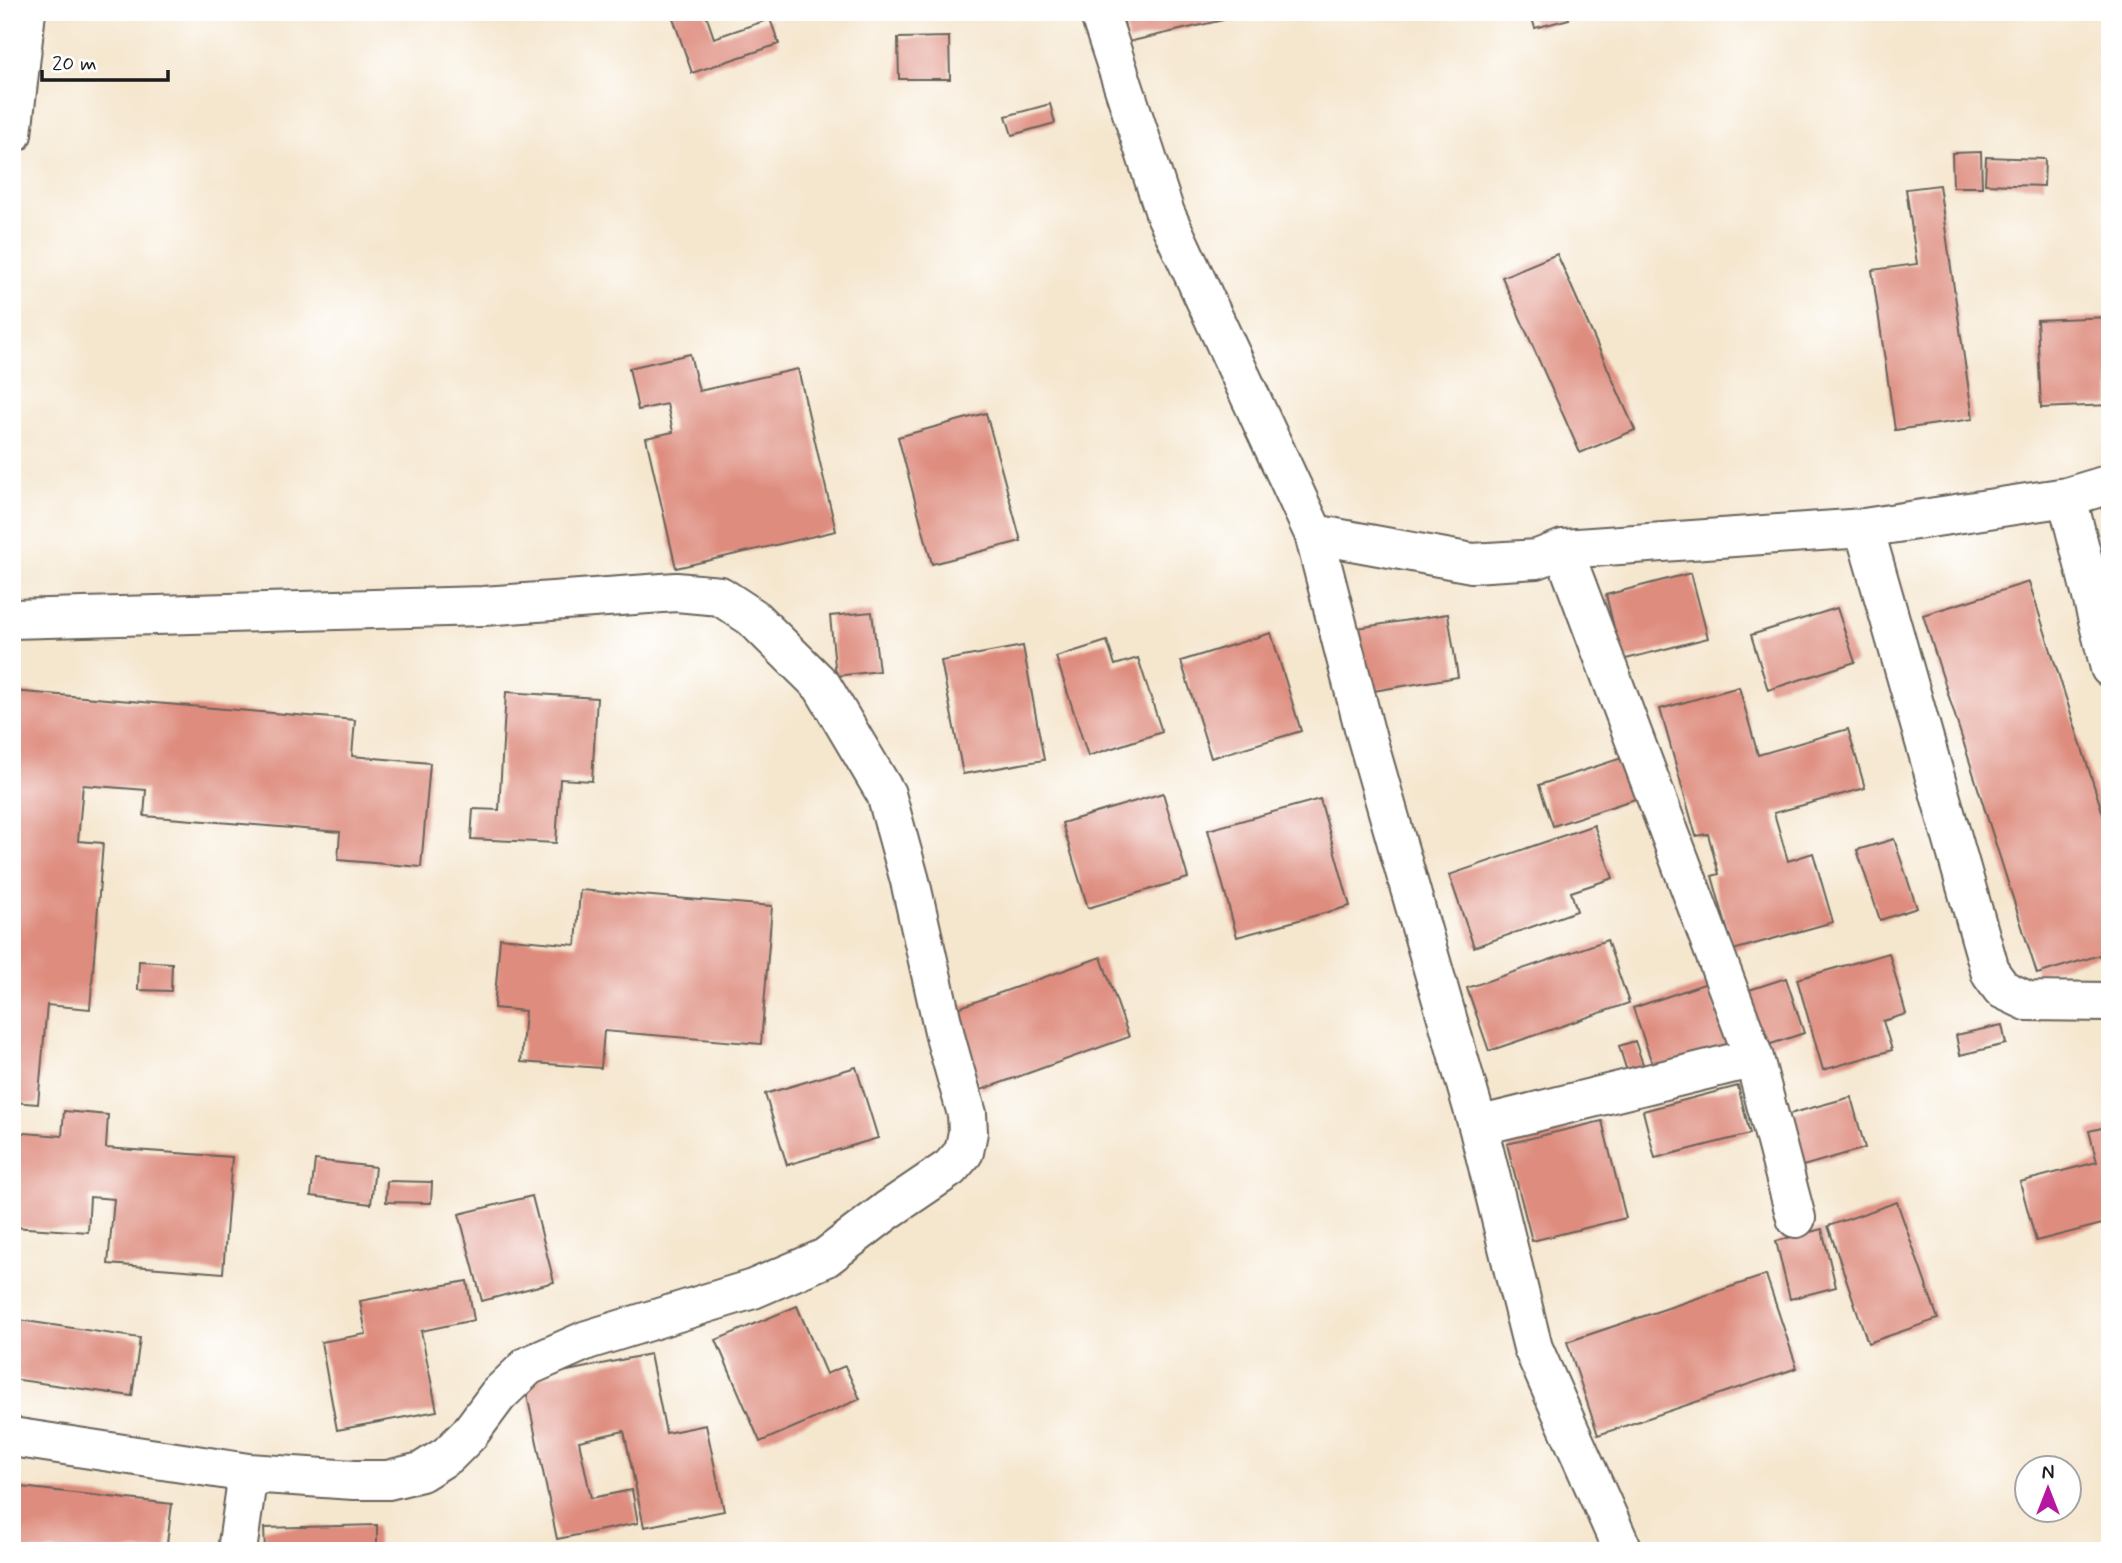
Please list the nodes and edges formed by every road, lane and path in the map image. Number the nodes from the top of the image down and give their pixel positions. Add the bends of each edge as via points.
1 (26, 12) edge
2 (1099, 12) edge
3 (12, 134) edge
4 (2110, 484) edge
5 (2067, 497) junction
6 (1864, 528) junction
7 (1314, 534) junction
8 (1563, 549) junction
9 (12, 619) edge
10 (2110, 668) edge
11 (2110, 1002) edge
12 (1754, 1058) junction
13 (1478, 1126) junction
14 (1796, 1217) dead end
15 (12, 1437) edge
16 (248, 1473) junction
17 (237, 1551) edge
18 (1623, 1551) edge

1 - 3 street
2 - 7 street via 1165,213
4 - 5 street
5 - 6 street
5 - 10 street
6 - 8 street
6 - 11 street via 1991,974 2002,989 2026,1001
7 - 8 street via 1472,563 1537,559
7 - 13 street via 1364,728
8 - 12 street
9 - 16 street via 484,606 676,592 720,596 752,617 822,686 886,794 967,1114 964,1152 950,1168 825,1258 753,1289 587,1340 528,1366 448,1455 421,1472 388,1480
12 - 13 street
12 - 14 street
13 - 18 street via 1533,1348
15 - 16 street
16 - 17 street

